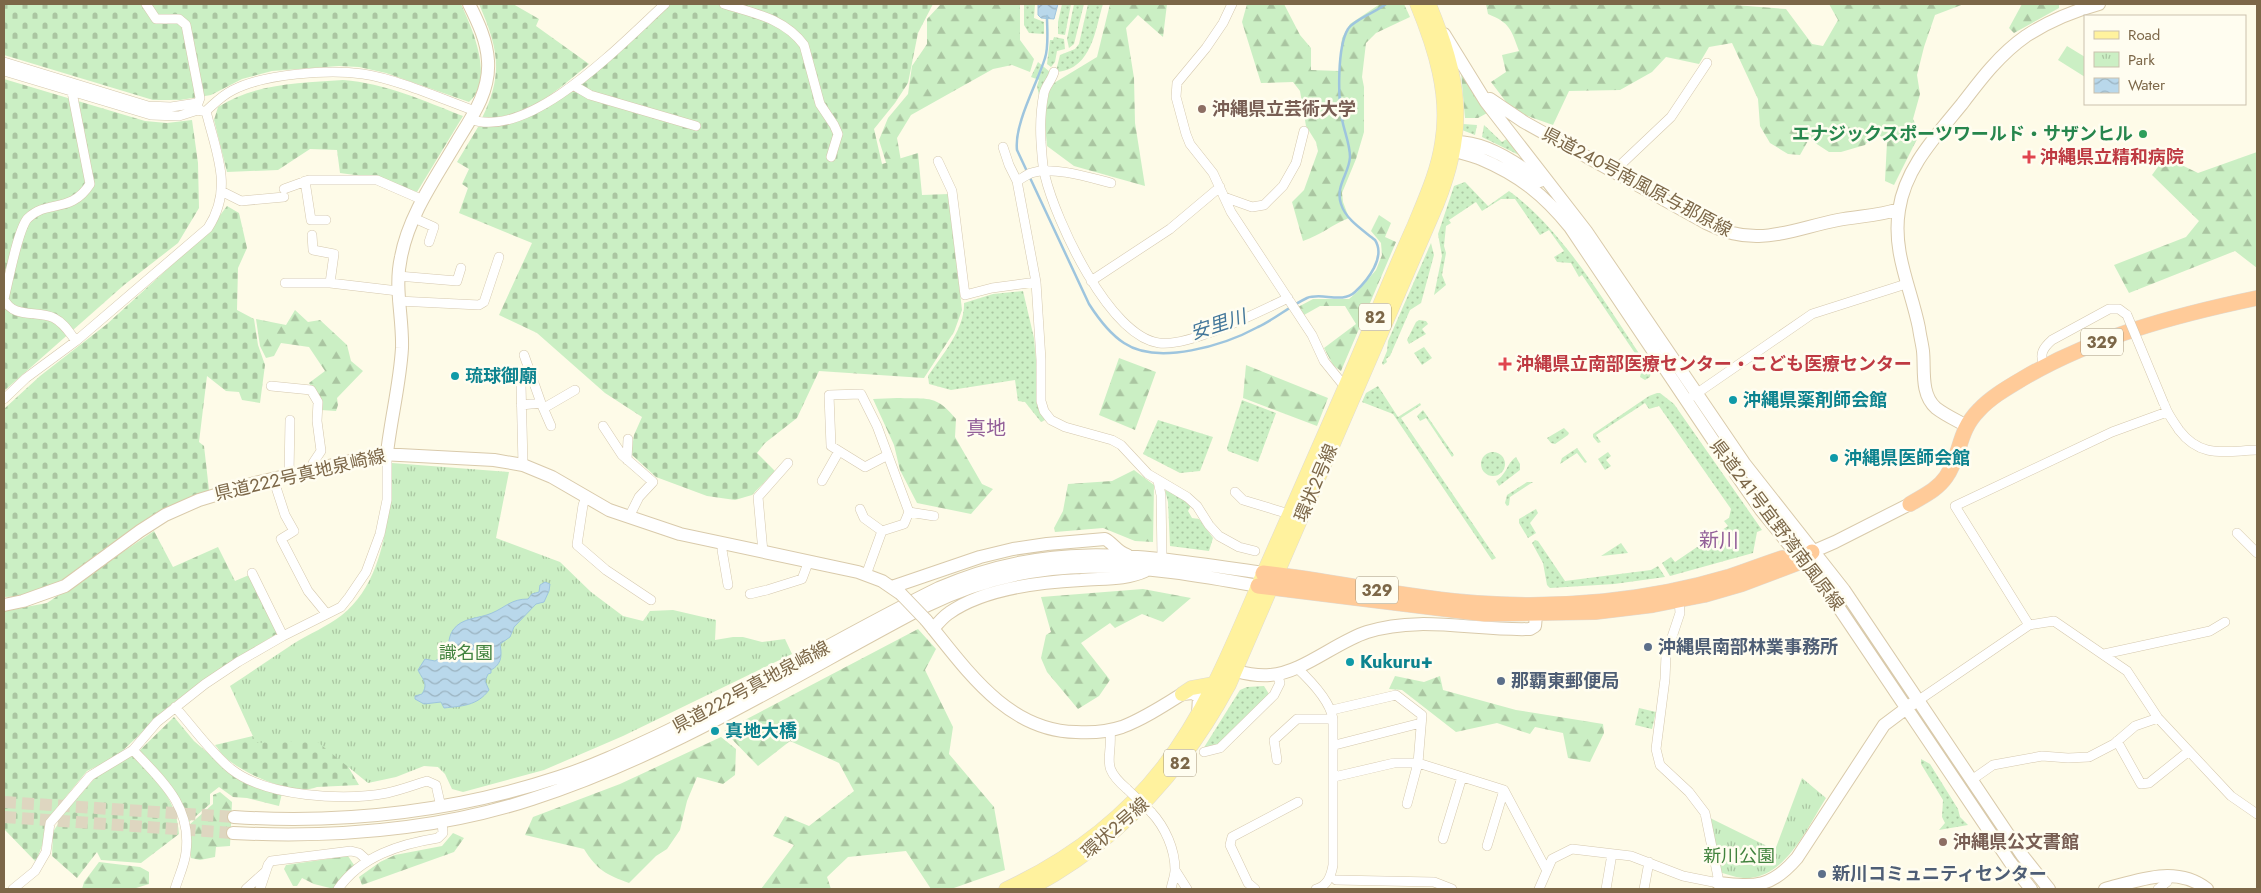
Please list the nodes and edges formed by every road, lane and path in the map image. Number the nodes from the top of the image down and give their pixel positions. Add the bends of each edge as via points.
1 (146, 4) edge
2 (469, 4) edge
3 (665, 4) edge
4 (724, 4) edge
5 (1232, 4) edge
6 (1417, 4) edge
7 (1430, 4) edge
8 (2099, 4) edge
9 (1436, 18) junction
10 (4, 62) edge
11 (1707, 63) dead end
12 (4, 71) edge
13 (1054, 72) dead end
14 (1470, 77) junction
15 (573, 85) junction
16 (72, 92) junction
17 (200, 108) junction
18 (473, 115) junction
19 (1524, 122) junction
20 (696, 126) dead end
21 (1304, 131) dead end
22 (1509, 133) junction
23 (1003, 146) dead end
24 (1450, 146) junction
25 (831, 157) dead end
26 (938, 161) dead end
27 (1044, 171) junction
28 (1614, 171) junction
29 (1023, 177) junction
30 (304, 181) junction
31 (1111, 183) dead end
32 (1220, 188) junction
33 (221, 191) junction
34 (1556, 194) junction
35 (1224, 197) junction
36 (423, 200) junction
37 (1899, 209) junction
38 (414, 218) junction
39 (326, 220) dead end
40 (312, 235) dead end
41 (428, 242) dead end
42 (499, 258) dead end
43 (461, 268) dead end
44 (398, 276) junction
45 (1092, 281) junction
46 (1036, 282) junction
47 (285, 283) dead end
48 (330, 283) junction
49 (1906, 284) junction
50 (398, 296) junction
51 (2257, 298) edge
52 (1289, 300) junction
53 (76, 341) junction
54 (524, 355) dead end
55 (2044, 366) junction
56 (521, 384) dead end
57 (270, 386) dead end
58 (1345, 388) junction
59 (575, 390) dead end
60 (1697, 393) junction
61 (4, 399) edge
62 (1687, 402) junction
63 (521, 405) junction
64 (542, 406) junction
65 (2166, 408) junction
66 (290, 420) dead end
67 (1965, 425) junction
68 (551, 426) dead end
69 (603, 426) dead end
70 (628, 439) dead end
71 (2257, 450) edge
72 (839, 451) junction
73 (387, 454) junction
74 (888, 455) junction
75 (628, 460) junction
76 (788, 463) dead end
77 (523, 466) junction
78 (314, 470) junction
79 (289, 474) junction
80 (273, 478) junction
81 (822, 481) dead end
82 (1158, 481) junction
83 (1234, 492) dead end
84 (586, 497) junction
85 (1910, 504) joint
86 (860, 509) dead end
87 (910, 512) junction
88 (1289, 514) junction
89 (934, 516) dead end
90 (629, 517) junction
91 (882, 531) junction
92 (2236, 533) dead end
93 (723, 543) junction
94 (1255, 551) dead end
95 (762, 552) junction
96 (2257, 553) edge
97 (1804, 555) junction
98 (1128, 556) junction
99 (1162, 558) junction
100 (808, 563) junction
101 (1148, 569) junction
102 (252, 573) dead end
103 (866, 575) junction
104 (1268, 580) junction
105 (728, 585) dead end
106 (896, 591) junction
107 (750, 594) dead end
108 (650, 600) dead end
109 (1679, 600) junction
110 (4, 605) edge
111 (1537, 609) junction
112 (326, 614) junction
113 (2225, 622) dead end
114 (929, 624) junction
115 (2029, 625) junction
116 (283, 636) junction
117 (2104, 654) junction
118 (1296, 667) junction
119 (1236, 671) junction
120 (1277, 674) junction
121 (1213, 684) junction
122 (1182, 694) junction
123 (1919, 700) junction
124 (175, 707) junction
125 (1907, 708) junction
126 (1333, 715) junction
127 (1198, 716) junction
128 (2158, 718) junction
129 (1421, 723) junction
130 (1110, 730) junction
131 (2117, 742) junction
132 (1335, 745) junction
133 (133, 750) junction
134 (2189, 751) junction
135 (1204, 752) dead end
136 (1277, 760) dead end
137 (1418, 763) junction
138 (1334, 777) junction
139 (1462, 777) junction
140 (1973, 780) junction
141 (1504, 790) junction
142 (1298, 802) dead end
143 (1407, 804) dead end
144 (440, 808) junction
145 (2257, 814) edge
146 (234, 817) tunnel mouth
147 (442, 822) junction
148 (233, 833) tunnel mouth
149 (1442, 839) dead end
150 (1487, 846) dead end
151 (1612, 854) junction
152 (368, 861) junction
153 (1649, 862) junction
154 (1546, 869) junction
155 (1175, 870) junction
156 (265, 872) junction
157 (2169, 876) junction
158 (1336, 880) dead end
159 (1720, 886) edge
160 (14, 889) edge
161 (175, 889) edge
162 (246, 889) edge
163 (260, 889) edge
164 (338, 889) edge
165 (1006, 889) edge
166 (1029, 889) edge
167 (1170, 889) edge
168 (1187, 889) edge
169 (1255, 889) edge
170 (1316, 889) edge
171 (1452, 889) edge
172 (1540, 889) edge
173 (1606, 889) edge
174 (1644, 889) edge
175 (2031, 889) edge
176 (2050, 889) edge
177 (2105, 889) edge
178 (2158, 889) edge
179 (2207, 889) edge

1 - 17 street via 156,19 179,19 186,25
2 - 18 main road via 484,39 488,63 485,90
3 - 15 street
4 - 25 street via 772,18 804,45 820,104 838,134
5 - 32 street via 1223,24 1177,83 1175,91 1190,144 1213,173
6 - 24 main road, 環状2号線 / 82 via 1441,78
7 - 9 main road, 環状2号線 / 82
8 - 37 main road via 2039,28 2002,55 1923,154 1908,180
9 - 14 main road
9 - 24 main road, 環状2号線 / 82 via 1455,84 1458,116
10 - 17 street via 148,106
11 - 28 street via 1672,118
12 - 16 street
13 - 27 street via 1044,93 1041,123
14 - 19 main road, 県道240号南風原与那原線 via 1494,103
14 - 22 main road
15 - 18 street via 533,112 514,118 481,122
15 - 20 street via 590,95
16 - 17 street via 151,115 179,116
16 - 53 street via 90,184 84,194 70,204 39,211 27,220 4,299 7,307 16,311 52,317 63,324
17 - 18 street via 254,82 339,73 377,77
17 - 33 street via 222,174
18 - 36 main road
19 - 22 main road via 1512,124
19 - 28 main road, 県道240号南風原与那原線
21 - 35 street via 1296,164 1283,186 1264,205 1252,207
22 - 34 main road
23 - 29 street via 1009,165
24 - 34 main road via 1477,145 1512,162
24 - 58 main road, 環状2号線 / 82
24 - 62 main road, 県道241号宜野湾南風原線 via 1517,178 1552,205 1584,246
24 - 104 main road, 環状2号線 / 82 via 1437,204
26 - 46 street via 952,191 965,295
27 - 29 street
27 - 31 street via 1076,174
27 - 45 street via 1065,229
28 - 37 main road, 県道240号南風原与那原線 via 1706,223 1737,236 1771,235
29 - 46 street
30 - 33 street via 284,193 241,201
30 - 36 street via 377,180
30 - 39 street via 311,220
32 - 35 street
32 - 45 street via 1170,229
33 - 53 street via 216,215 208,228
34 - 60 main road, 県道241号宜野湾南風原線 via 1586,231
35 - 52 street
36 - 38 main road
37 - 49 main road via 1899,252
38 - 41 street via 434,227
38 - 44 main road via 404,244
40 - 48 street via 313,250 334,254
42 - 50 street via 484,302 480,305
43 - 44 street via 457,282
44 - 50 main road
45 - 52 street via 1130,330 1160,343 1196,336
46 - 82 street via 1044,411 1051,420 1065,427 1122,445 1138,465
47 - 48 street
48 - 50 street
49 - 60 street via 1812,314
49 - 67 main road via 1917,321 1928,398 1936,408
50 - 73 main road via 401,362
51 - 55 highway, 329 via 2151,325 2073,352
52 - 58 street via 1312,335 1324,361
53 - 61 street via 26,378
54 - 64 street
55 - 65 street, bridge via 2042,353 2052,340 2109,310 2118,309 2127,315
55 - 67 highway, 329 via 1990,400
56 - 63 street
57 - 78 street via 311,390 318,402 321,451 313,463
58 - 88 main road, 環状2号線 / 82
59 - 64 street
60 - 62 street
60 - 97 main road, 県道241号宜野湾南風原線
62 - 97 main road, 県道241号宜野湾南風原線 via 1756,503
63 - 64 street
63 - 77 street
64 - 68 street
65 - 71 street via 2188,441 2200,449 2211,452
65 - 115 street via 1954,506
66 - 79 street
67 - 85 highway, 329 via 1955,460 1946,477 1932,491
69 - 75 street
70 - 75 street
72 - 74 street via 865,467
72 - 74 street via 831,446 829,395 862,394
72 - 81 street
73 - 77 main road, 県道222号真地泉崎線 via 494,460
73 - 78 main road, 県道222号真地泉崎線
73 - 112 street via 387,500 374,553 349,597 340,607
74 - 87 street
75 - 90 street via 653,482 639,497
76 - 95 street via 758,497
77 - 84 main road, 県道222号真地泉崎線 via 552,477
78 - 79 main road, 県道222号真地泉崎線
79 - 80 main road, 県道222号真地泉崎線
80 - 110 main road, 県道222号真地泉崎線 via 214,494 179,508 132,537 65,586
80 - 112 street via 285,516 294,531 281,540 308,591
82 - 94 street via 1197,506 1219,536
82 - 99 street
83 - 88 street via 1243,500
84 - 90 main road, 県道222号真地泉崎線
84 - 108 street via 577,545 606,570
85 - 97 main road
86 - 91 street via 864,518
87 - 89 street
87 - 91 street via 904,524
88 - 104 main road, 環状2号線 / 82
90 - 93 main road, 県道222号真地泉崎線 via 680,534
91 - 103 street
92 - 96 street
93 - 95 main road, 県道222号真地泉崎線
93 - 105 street
95 - 100 main road, 県道222号真地泉崎線
97 - 109 highway, 329 via 1742,584
97 - 111 highway, 329 via 1669,591
97 - 123 main road, 県道241号宜野湾南風原線 via 1844,590
97 - 125 main road, 県道241号宜野湾南風原線
98 - 99 main road, 県道222号真地泉崎線
98 - 106 main road via 1104,539 1047,544 980,558
98 - 144 main road, 県道222号真地泉崎線 via 1056,556 990,569 939,588 678,726 620,753 560,777
99 - 104 main road, 県道222号真地泉崎線
100 - 103 main road, 県道222号真地泉崎線
100 - 107 street via 802,579
101 - 104 main road, 県道222号真地泉崎線
101 - 114 main road via 1127,576 1054,582 995,594 959,607
101 - 147 main road, 県道222号真地泉崎線 via 1078,566 1043,569 1006,576 944,597 669,744 621,766 554,792
102 - 116 street
103 - 106 main road, 県道222号真地泉崎線
104 - 111 highway, 329
104 - 119 main road, 環状2号線 / 82
104 - 121 main road, 環状2号線 / 82
106 - 114 main road, bridge
109 - 111 highway, 329 via 1618,610
109 - 159 street via 1680,612 1666,655 1656,749 1660,765 1690,792 1705,813
111 - 118 main road via 1535,626 1530,629 1424,624 1381,629 1355,637
112 - 116 street
113 - 117 street via 2210,631
114 - 130 main road via 991,695 1018,717 1057,731 1085,733
115 - 117 street via 2054,621
115 - 123 street
116 - 124 street via 238,662
117 - 128 street via 2127,671
118 - 120 main road
118 - 126 street via 1307,677
119 - 120 main road
119 - 166 main road, 環状2号線 / 82 via 1204,729 1149,800 1083,857
120 - 135 street via 1280,683 1274,695 1220,748
121 - 122 main road via 1191,688
121 - 127 main road, 環状2号線 / 82
122 - 127 main road via 1193,693 1199,697
122 - 130 main road via 1142,718
123 - 125 main road
123 - 140 main road, 県道241号宜野湾南風原線
124 - 133 street via 147,732
124 - 144 street via 230,768 255,783 284,790 352,796 388,793 427,781 436,785
125 - 159 main road via 1884,725 1784,873 1757,885
125 - 175 main road, 県道241号宜野湾南風原線
126 - 129 street via 1396,695 1422,715
126 - 132 street
126 - 136 street via 1296,719 1274,740
127 - 165 main road, 環状2号線 / 82 via 1162,768 1108,824 1051,866
128 - 131 street via 2135,726
128 - 134 street
129 - 132 street
129 - 137 street
130 - 155 street, bridge via 1110,769 1151,812 1167,835
131 - 134 street via 2141,784 2149,783
131 - 140 street via 2089,757 2042,756 1993,765
132 - 138 street
133 - 160 street via 93,773 55,814 48,828 44,857 35,871
133 - 161 street via 168,786 180,805 186,852
134 - 145 street via 2231,796
137 - 138 street via 1394,763
137 - 139 street
137 - 143 street
138 - 170 street via 1332,870 1326,884
139 - 141 street
139 - 149 street
140 - 176 main road, 県道241号宜野湾南風原線 via 2022,855
141 - 150 street
141 - 154 street
142 - 169 street via 1232,837 1230,845 1248,882
144 - 146 main road, 県道222号真地泉崎線 via 329,819
147 - 148 main road, 県道222号真地泉崎線 via 332,834
147 - 152 street via 443,833 438,838 395,847
151 - 153 street
151 - 154 street via 1572,849 1552,859
151 - 173 street
152 - 156 street via 359,852 351,851 271,861
152 - 164 street
153 - 159 street
153 - 174 street
154 - 172 street
155 - 167 street
155 - 168 street
156 - 162 street
156 - 163 street
157 - 177 main road via 2146,878
157 - 178 street
157 - 179 main road via 2192,880
158 - 171 street via 1434,882

